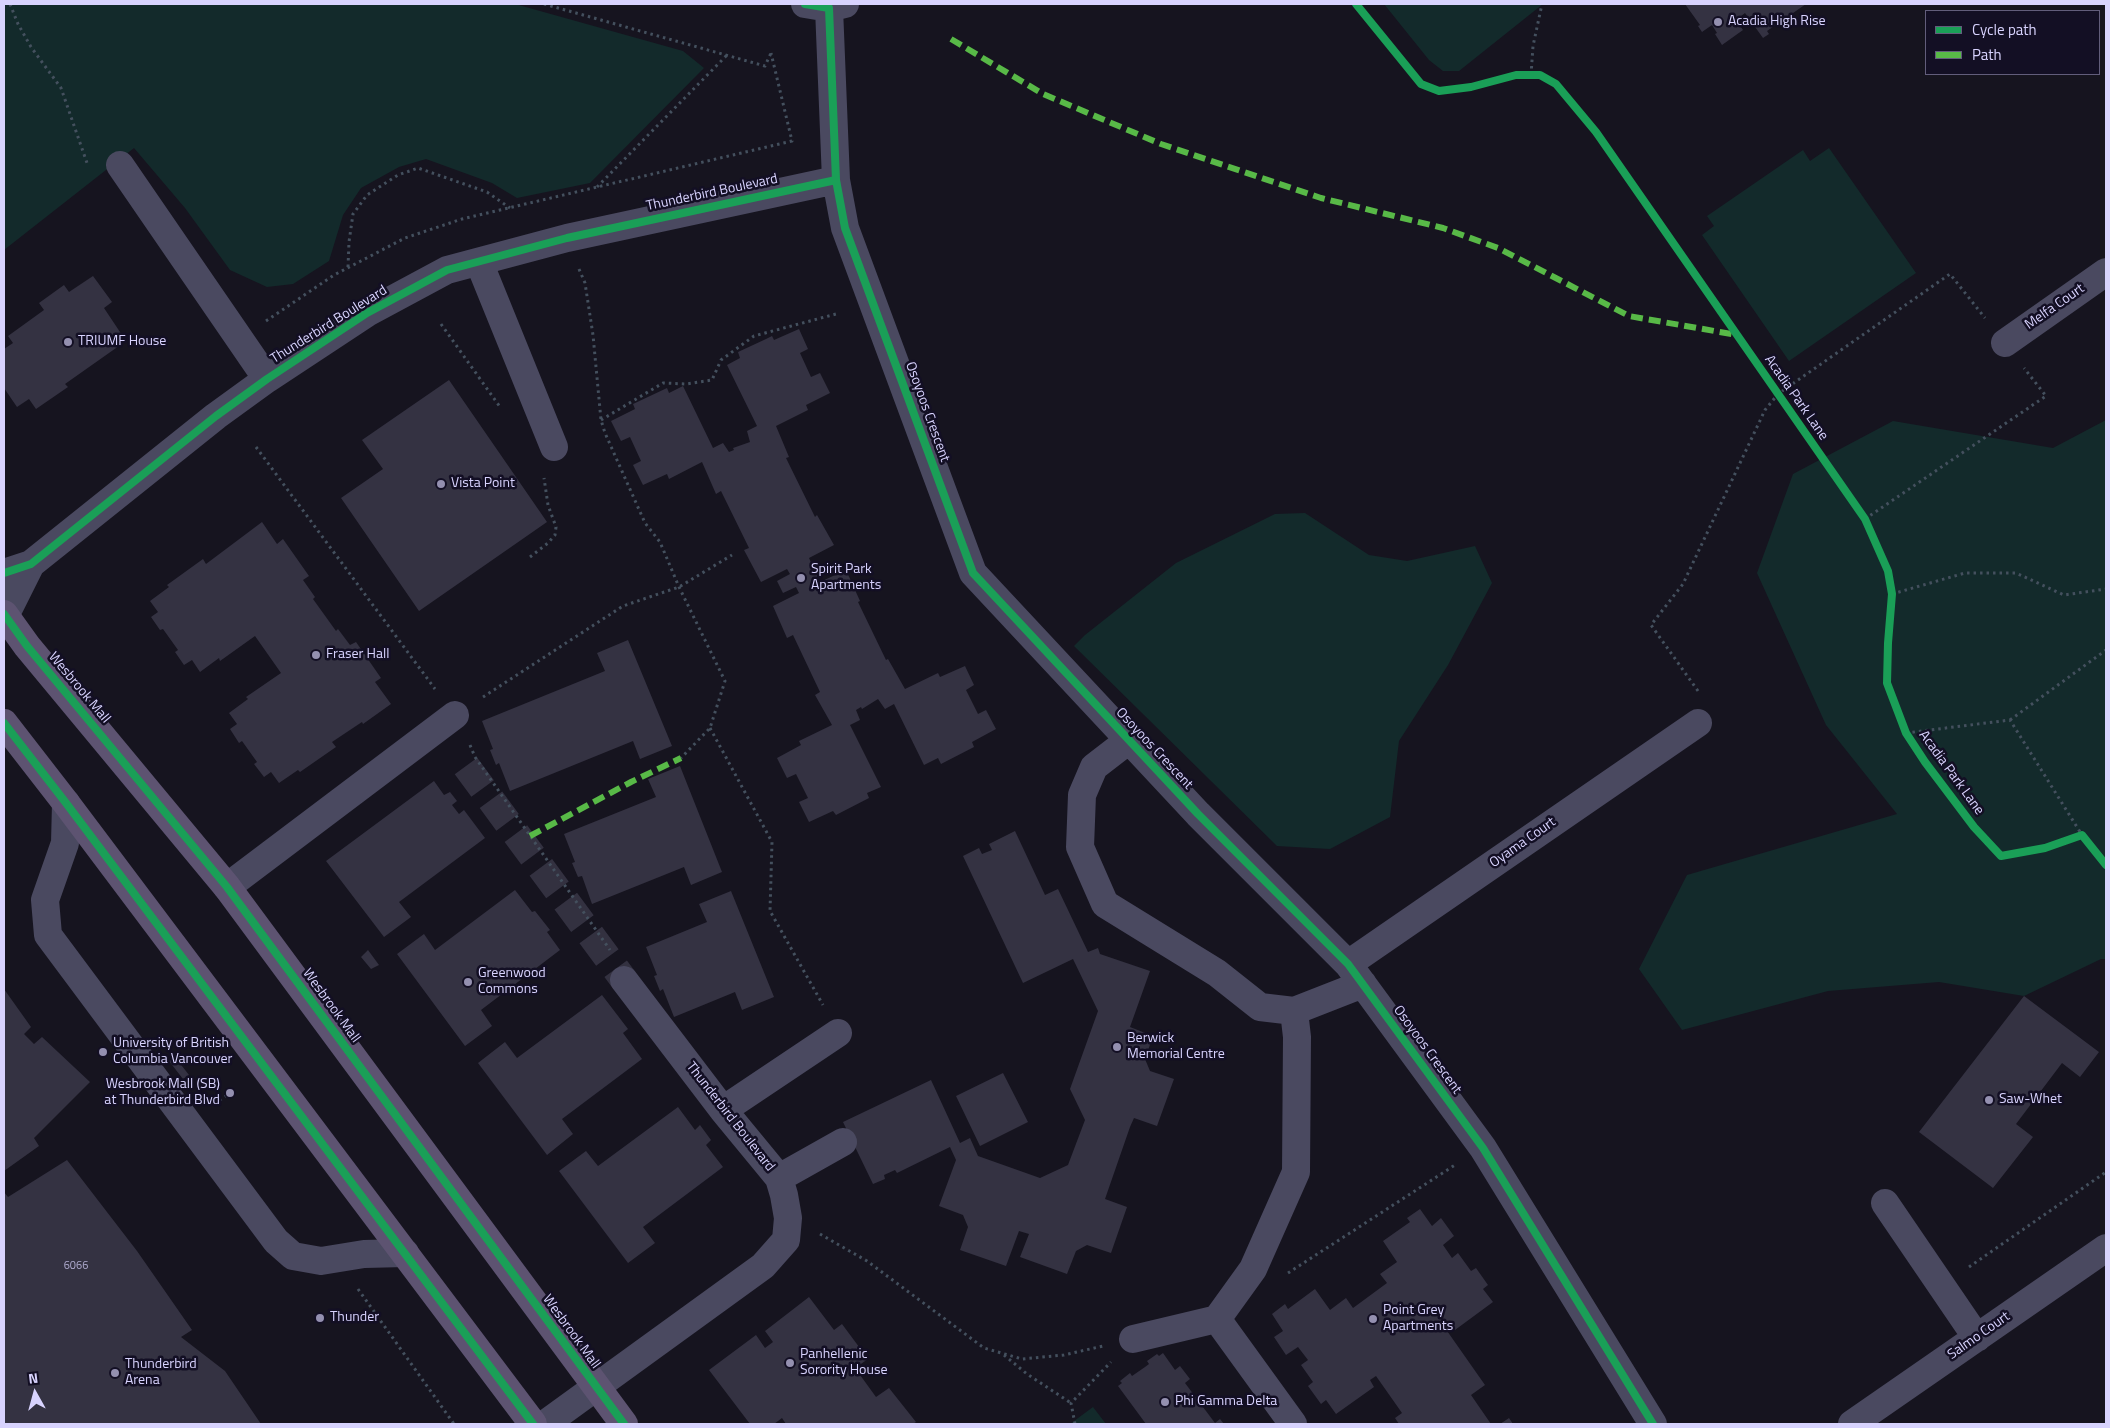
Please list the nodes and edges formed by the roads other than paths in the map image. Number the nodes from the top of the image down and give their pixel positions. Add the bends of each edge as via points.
1 (826, 5) edge
2 (120, 165) dead end
3 (836, 180) junction
4 (479, 262) junction
5 (2106, 272) edge
6 (2005, 343) road end
7 (267, 379) junction
8 (554, 447) dead end
9 (31, 564) junction
10 (4, 573) edge
11 (4, 616) edge
12 (455, 715) road end
13 (4, 723) edge
14 (1698, 723) road end
15 (1129, 740) junction
16 (66, 803) junction
17 (227, 887) junction
18 (620, 968) tunnel mouth
19 (1355, 974) junction
20 (1294, 1011) junction
21 (838, 1033) road end
22 (723, 1110) junction
23 (843, 1142) dead end
24 (779, 1178) junction
25 (1885, 1203) dead end
26 (2106, 1248) edge
27 (405, 1253) junction
28 (1217, 1319) junction
29 (1977, 1338) junction
30 (1132, 1340) road end
31 (596, 1387) junction
32 (533, 1424) edge
33 (545, 1424) edge
34 (624, 1424) edge
35 (1293, 1424) edge
36 (1654, 1424) edge
37 (1852, 1424) edge

1 - 3 street, Osoyoos Crescent
2 - 7 street, Thunderbird Boulevard
3 - 4 street, Thunderbird Boulevard via 567,238
3 - 15 street, Osoyoos Crescent via 845,228 973,572
4 - 7 street, Thunderbird Boulevard via 447,270 367,313
4 - 8 street
5 - 6 street, Melfa Court
7 - 9 street, Thunderbird Boulevard
9 - 10 street, Thunderbird Boulevard
9 - 11 street, Thunderbird Boulevard
11 - 17 main road, Wesbrook Mall
12 - 17 street
13 - 16 main road
14 - 19 street, Oyama Court
15 - 19 street, Osoyoos Crescent
15 - 20 street via 1094,767 1082,795 1080,847 1105,904 1218,972 1260,1007
16 - 27 main road
16 - 27 street via 65,843 45,900 48,935 276,1241 293,1256 321,1261 364,1254
17 - 31 main road, Wesbrook Mall
18 - 22 street, Thunderbird Boulevard
19 - 20 street, Oyama Court
19 - 36 street, Osoyoos Crescent via 1483,1148
20 - 28 street via 1297,1037 1296,1172 1253,1270
21 - 22 street
22 - 24 street, Thunderbird Boulevard
23 - 24 street
24 - 31 street, Thunderbird Boulevard via 788,1218 786,1240 763,1266
25 - 29 street
26 - 29 street, Salmo Court
27 - 32 main road
28 - 30 street
28 - 35 street
29 - 37 street, Salmo Court
31 - 33 street, Thunderbird Boulevard
31 - 34 main road, Wesbrook Mall

